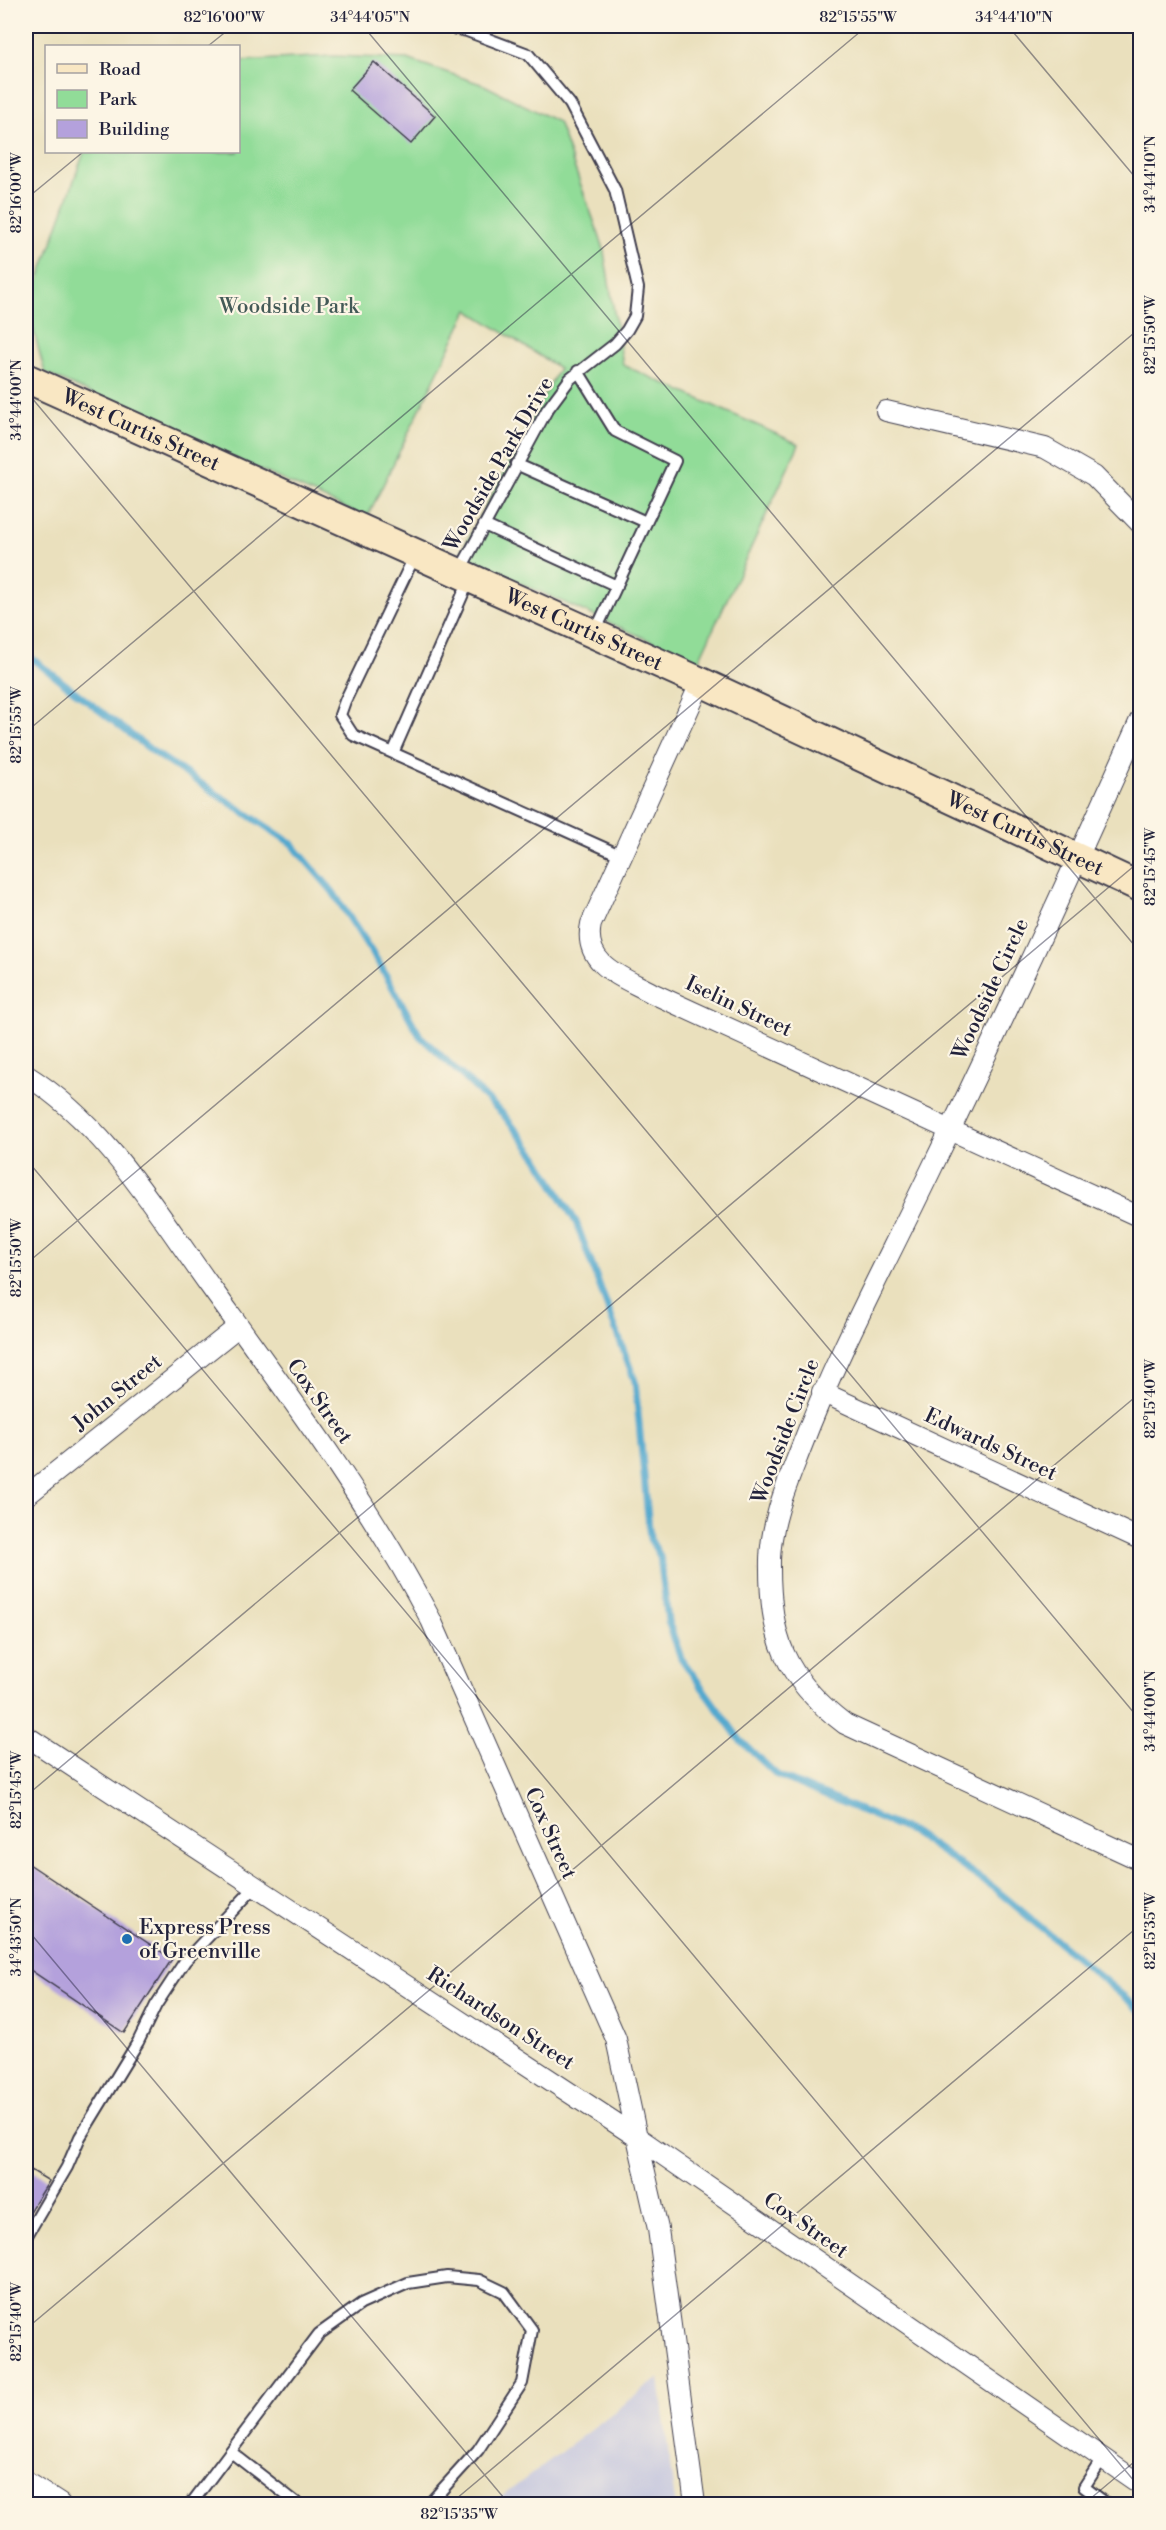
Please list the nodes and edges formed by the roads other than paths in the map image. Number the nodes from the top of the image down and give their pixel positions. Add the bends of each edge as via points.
1 (441, 26) edge
2 (578, 371) junction
3 (26, 378) edge
4 (886, 411) dead end
5 (516, 464) junction
6 (646, 522) junction
7 (1140, 523) edge
8 (484, 525) junction
9 (416, 553) junction
10 (465, 575) junction
11 (617, 586) junction
12 (594, 634) junction
13 (701, 682) junction
14 (1140, 720) edge
15 (393, 753) junction
16 (622, 856) junction
17 (1078, 858) junction
18 (1140, 887) edge
19 (26, 1075) edge
20 (951, 1129) junction
21 (1140, 1217) edge
22 (239, 1326) junction
23 (822, 1392) junction
24 (26, 1496) edge
25 (1140, 1539) edge
26 (26, 1736) edge
27 (1140, 1860) edge
28 (256, 1886) junction
29 (637, 2137) junction
30 (26, 2237) edge
31 (231, 2452) junction
32 (1102, 2458) junction
33 (26, 2482) edge
34 (1140, 2484) edge
35 (60, 2505) edge
36 (191, 2505) edge
37 (298, 2505) edge
38 (429, 2505) edge
39 (695, 2505) edge
40 (1107, 2505) edge

1 - 2 lane, Woodside Park Drive via 467,31 528,54 570,104 615,190 638,303 622,337
2 - 5 lane, Woodside Park Drive via 547,410
2 - 6 lane via 615,431 675,461
3 - 9 street, West Curtis Street
4 - 7 street via 1045,448 1094,476
5 - 6 lane
5 - 8 lane, Woodside Park Drive
6 - 11 lane
8 - 10 lane, Woodside Park Drive
8 - 11 lane
9 - 10 street, West Curtis Street
9 - 15 lane via 340,715 353,735
10 - 12 street, West Curtis Street
10 - 15 lane, Woodside Park Drive
11 - 12 lane
12 - 13 street, West Curtis Street
13 - 16 street, Iselin Street
13 - 17 street, West Curtis Street
14 - 17 street, Woodside Circle
15 - 16 lane
16 - 20 street, Iselin Street via 591,924 589,943 598,962 652,993
17 - 18 street, West Curtis Street
17 - 20 street, Woodside Circle
19 - 22 street, Cox Street via 89,1125 122,1164
20 - 21 street, Iselin Street
20 - 23 street, Woodside Circle
22 - 24 street, John Street
22 - 29 street, Cox Street via 376,1523 431,1620 616,2039
23 - 25 street, Edwards Street
23 - 27 street, Woodside Circle via 783,1493 770,1560 779,1642 797,1680 845,1724
26 - 28 street, Richardson Street
28 - 29 street, Richardson Street
28 - 30 lane via 185,1961 156,2005
29 - 32 street, Cox Street
29 - 39 street via 658,2229
31 - 36 lane
31 - 37 lane
31 - 38 lane via 319,2334 362,2304 408,2283 447,2277 478,2280 504,2292 532,2330 522,2383 478,2450
32 - 34 street, Cox Street
32 - 40 lane via 1084,2487
33 - 35 street

